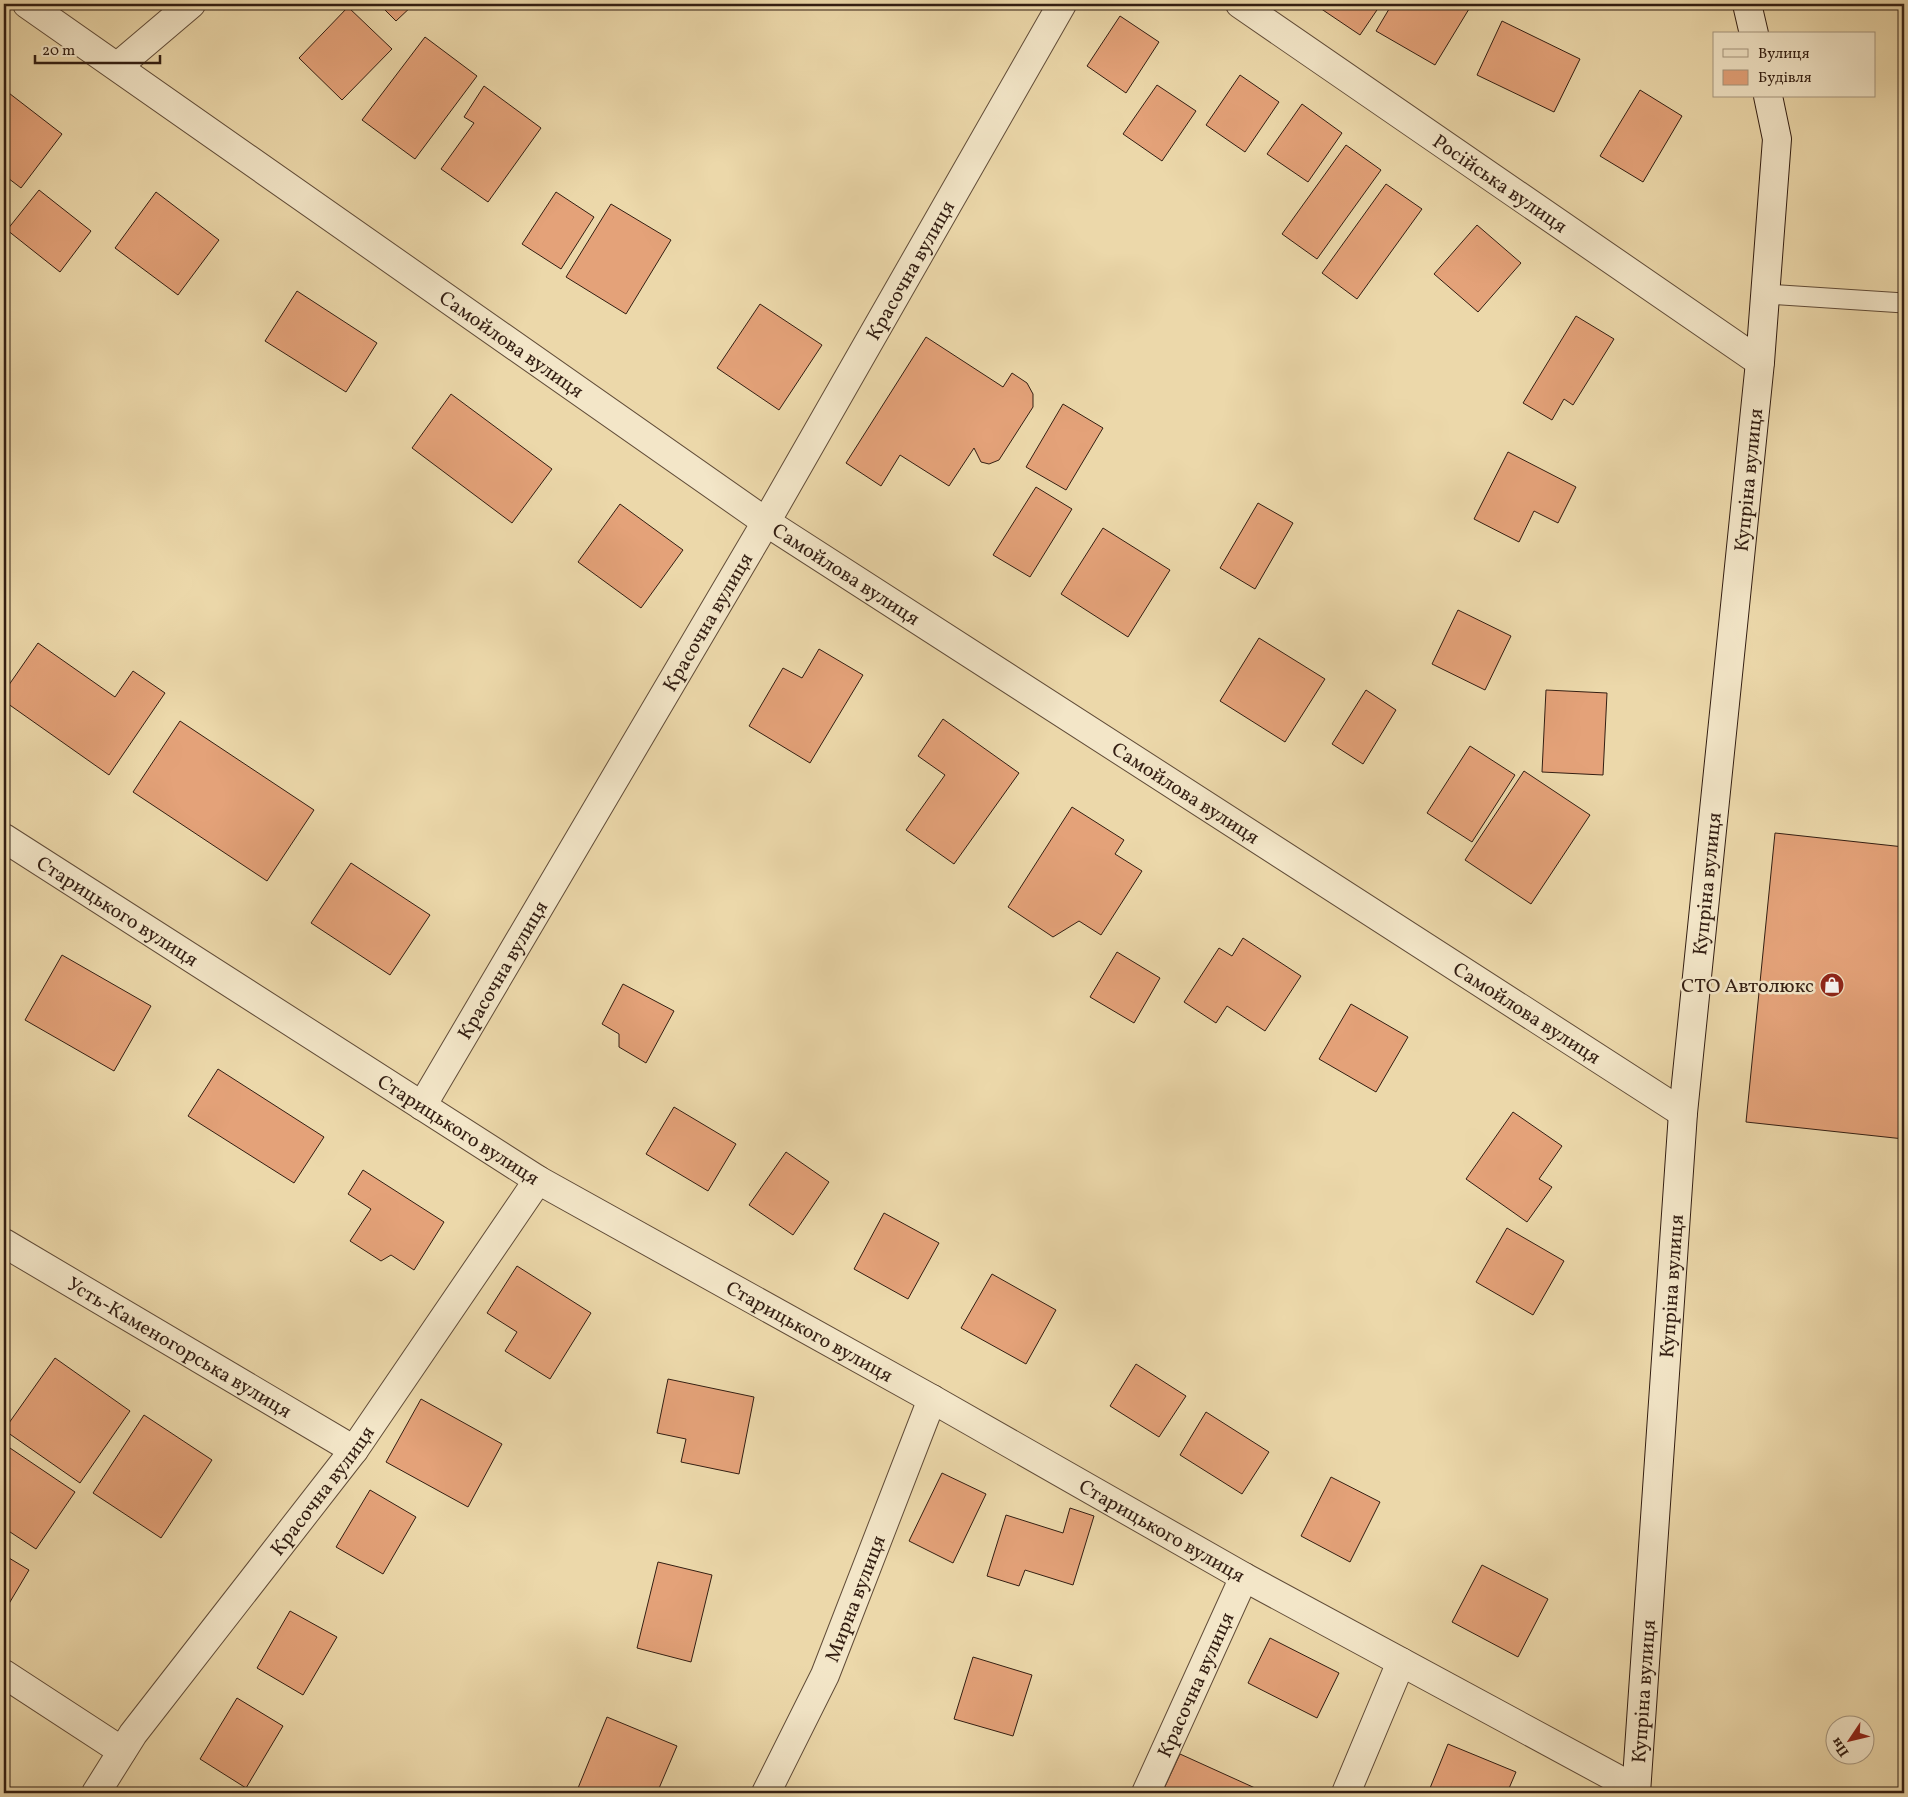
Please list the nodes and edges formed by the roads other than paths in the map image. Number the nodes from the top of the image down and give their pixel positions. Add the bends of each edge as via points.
1 (28, 4) edge
2 (191, 4) edge
3 (1062, 4) edge
4 (1240, 4) edge
5 (1749, 5) edge
6 (1754, 32) edge
7 (118, 66) junction
8 (1768, 98) edge
9 (1766, 294) junction
10 (1904, 303) edge
11 (1760, 362) junction
12 (766, 522) junction
13 (4, 838) edge
14 (422, 1106) junction
15 (1684, 1113) junction
16 (538, 1180) junction
17 (4, 1243) edge
18 (932, 1399) junction
19 (354, 1450) junction
20 (1244, 1577) junction
21 (1401, 1662) junction
22 (4, 1674) edge
23 (122, 1751) junction
24 (1636, 1791) edge
25 (96, 1793) edge
26 (766, 1793) edge
27 (1146, 1793) edge
28 (1346, 1793) edge

1 - 7 street, Самойлова вулиця
2 - 7 street
3 - 12 street, Красочна вулиця
4 - 11 street, Російська вулиця
5 - 6 street
7 - 12 street, Самойлова вулиця
8 - 9 street, Купріна вулиця via 1777,139
9 - 10 lane
9 - 11 street, Купріна вулиця
11 - 15 street, Купріна вулиця
12 - 14 street, Красочна вулиця
12 - 15 street, Самойлова вулиця
13 - 14 street, Старицького вулиця
14 - 16 street, Старицького вулиця
15 - 24 street, Купріна вулиця
16 - 18 street, Старицького вулиця
16 - 19 street, Красочна вулиця
17 - 19 street, Усть-Каменогорська вулиця
18 - 20 street, Старицького вулиця
18 - 26 street, Мирна вулиця via 826,1675
19 - 23 street, Красочна вулиця
20 - 21 street, Старицького вулиця
20 - 27 street, Красочна вулиця
21 - 24 street, Старицького вулиця
21 - 28 street
22 - 23 street
23 - 25 street, Красочна вулиця

